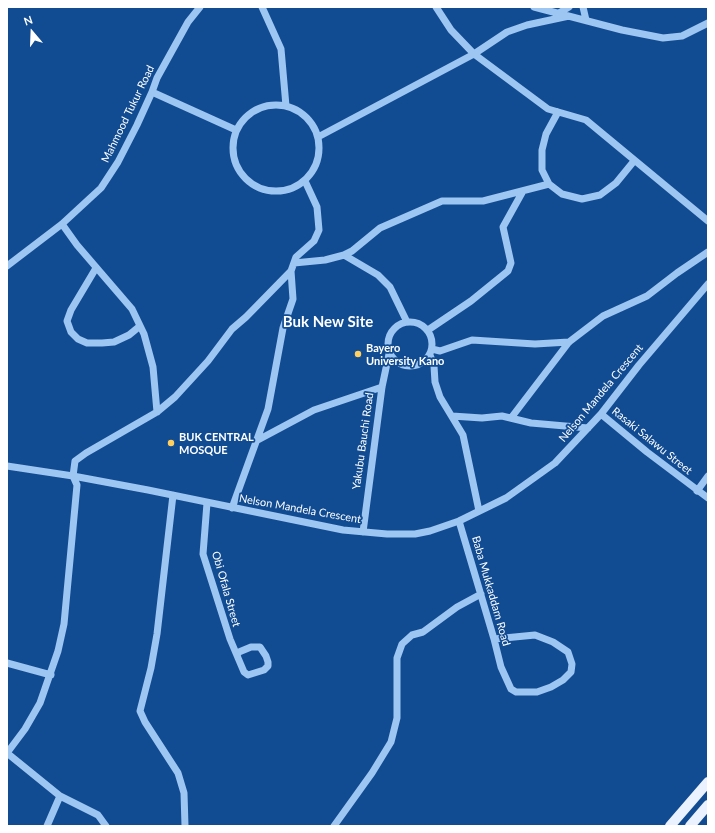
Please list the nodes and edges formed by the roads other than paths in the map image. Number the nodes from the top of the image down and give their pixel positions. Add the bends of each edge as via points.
1 (200, 7) edge
2 (262, 7) edge
3 (436, 7) edge
4 (534, 7) edge
5 (569, 7) edge
6 (583, 7) edge
7 (560, 14) junction
8 (568, 16) junction
9 (586, 20) junction
10 (708, 23) edge
11 (474, 54) junction
12 (152, 92) junction
13 (286, 106) junction
14 (558, 112) junction
15 (236, 130) junction
16 (318, 137) junction
17 (634, 161) junction
18 (306, 181) junction
19 (549, 184) junction
20 (523, 191) junction
21 (708, 221) edge
22 (62, 224) junction
23 (708, 252) edge
24 (344, 255) junction
25 (294, 264) junction
26 (7, 266) edge
27 (96, 268) junction
28 (291, 271) junction
29 (708, 284) edge
30 (407, 322) junction
31 (140, 326) junction
32 (428, 330) junction
33 (569, 342) junction
34 (431, 352) junction
35 (389, 354) junction
36 (382, 387) junction
37 (157, 412) junction
38 (601, 414) junction
39 (452, 416) junction
40 (511, 418) junction
41 (588, 428) junction
42 (256, 441) junction
43 (7, 466) edge
44 (73, 476) junction
45 (708, 476) edge
46 (696, 491) junction
47 (173, 495) junction
48 (708, 498) edge
49 (207, 503) junction
50 (232, 508) junction
51 (479, 511) junction
52 (459, 520) junction
53 (363, 532) junction
54 (481, 594) junction
55 (494, 639) junction
56 (237, 655) junction
57 (7, 663) edge
58 (51, 675) junction
59 (7, 753) edge
60 (708, 782) edge
61 (60, 796) junction
62 (708, 805) edge
63 (47, 826) edge
64 (106, 826) edge
65 (185, 826) edge
66 (334, 826) edge
67 (670, 826) edge
68 (690, 826) edge

1 - 12 street, Mahmood Tukur Road via 188,22
2 - 13 street via 281,49
3 - 11 street via 451,30
4 - 7 street
5 - 7 street
6 - 9 street
7 - 8 street
8 - 9 street
8 - 11 street via 507,32
9 - 10 street via 663,38 682,36
11 - 14 street via 548,110
11 - 16 street
12 - 15 street
12 - 22 street, Mahmood Tukur Road via 118,162 101,188
13 - 15 street via 272,105 259,109 247,116
13 - 16 street via 309,119
14 - 17 street via 586,120
14 - 19 street via 546,134 542,150 542,170
15 - 18 street via 233,153 236,166 244,178 254,186 267,191 281,192
16 - 18 street via 319,158
17 - 19 street via 616,183 600,195 582,199 562,194
17 - 21 street
18 - 25 street via 317,207 319,230 314,241 296,257
19 - 20 street
20 - 24 street via 483,201 442,200 380,228
20 - 32 street via 503,227 511,263 508,271 471,301
22 - 26 street, Mahmood Tukur Road
22 - 27 street
23 - 33 street via 647,296 603,316
24 - 25 street
24 - 30 street via 378,275 390,287
25 - 28 street
27 - 31 street via 132,309
27 - 31 street via 71,310 67,321 71,332 78,340 87,343 114,342
28 - 37 street via 232,328 208,361 175,397
28 - 42 street via 293,299 283,328 268,409
29 - 38 street, Nelson Mandela Crescent
30 - 32 street via 421,324
30 - 35 street via 400,324 390,333
31 - 37 street via 153,367
32 - 34 street via 432,342
33 - 34 street via 535,344 472,340
33 - 40 street
34 - 35 street via 419,365 412,367 399,364
34 - 39 street via 440,398
35 - 36 street, Yakubu Bauchi Road
36 - 42 street via 314,410
36 - 53 street, Yakubu Bauchi Road
37 - 44 street via 75,461
38 - 41 street, Nelson Mandela Crescent
38 - 46 street, Rasaki Salawu Street
39 - 40 street
39 - 51 street via 463,435
40 - 41 street via 531,423
41 - 51 street, Nelson Mandela Crescent via 555,464 506,498
42 - 50 street
43 - 44 street, Nelson Mandela Crescent
44 - 47 street, Nelson Mandela Crescent
44 - 58 street via 77,485 64,624
45 - 46 street
46 - 48 street, Rasaki Salawu Street
47 - 49 street, Nelson Mandela Crescent
47 - 65 street via 152,668 140,711 178,773 184,793
49 - 50 street, Nelson Mandela Crescent
49 - 56 street, Obi Ofala Street via 203,554
50 - 53 street, Nelson Mandela Crescent
51 - 52 street, Nelson Mandela Crescent
52 - 53 street, Nelson Mandela Crescent via 415,534
52 - 54 street, Baba Mukkaddam Road
54 - 55 street, Baba Mukkaddam Road
54 - 66 street via 457,607 423,632 412,635 402,644 396,664 397,718 391,742
55 - 55 street, Baba Mukkaddam Road via 501,667 511,689 516,692 524,693 551,687 571,672 572,664 568,652 553,642 535,635
56 - 56 street via 251,647 260,647 266,656 268,666 264,670 248,675 241,668
57 - 58 street
58 - 59 street via 40,704
59 - 61 street
60 - 67 main road
61 - 63 street
61 - 64 street via 98,815
62 - 68 main road

